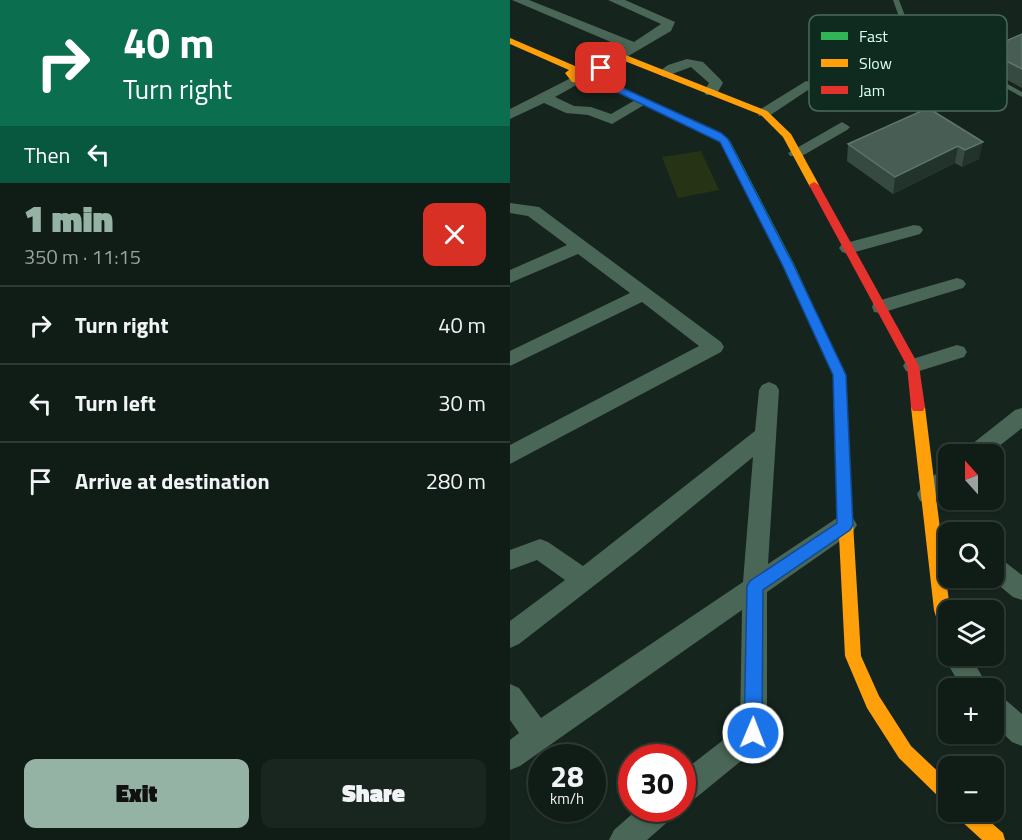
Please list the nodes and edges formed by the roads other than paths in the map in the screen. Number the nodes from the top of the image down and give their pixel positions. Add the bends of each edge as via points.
1 (519, 0) edge
2 (616, 0) edge
3 (896, 0) edge
4 (901, 15) edge
5 (510, 41) edge
6 (635, 47) junction
7 (620, 56) junction
8 (664, 73) junction
9 (575, 74) junction
10 (599, 74) junction
11 (806, 85) dead end
12 (1007, 87) edge
13 (711, 92) junction
14 (510, 94) edge
15 (1022, 95) edge
16 (544, 97) junction
17 (642, 102) junction
18 (530, 104) junction
19 (764, 113) junction
20 (510, 115) edge
21 (842, 127) dead end
22 (796, 153) junction
23 (510, 208) edge
24 (914, 230) dead end
25 (580, 246) junction
26 (848, 248) junction
27 (510, 277) edge
28 (957, 284) dead end
29 (643, 294) junction
30 (881, 307) junction
31 (957, 352) dead end
32 (510, 358) edge
33 (913, 366) junction
34 (769, 390) dead end
35 (1022, 416) edge
36 (765, 435) junction
37 (987, 444) edge
38 (510, 455) edge
39 (938, 492) edge
40 (929, 505) junction
41 (943, 522) edge
42 (845, 525) junction
43 (510, 561) edge
44 (1004, 575) edge
45 (580, 582) junction
46 (755, 586) junction
47 (1022, 589) edge
48 (941, 600) edge
49 (510, 636) edge
50 (510, 697) edge
51 (1004, 716) edge
52 (1022, 732) edge
53 (537, 736) junction
54 (510, 756) edge
55 (696, 780) edge
56 (938, 784) edge
57 (645, 822) edge
58 (977, 822) edge
59 (624, 840) edge
60 (996, 840) edge

1 - 6 street
2 - 6 street via 668,22 666,28
3 - 4 lane
5 - 9 street
6 - 7 street
7 - 8 street
7 - 10 street
8 - 13 street
8 - 13 street via 684,62 698,64 716,83
9 - 10 street via 586,82
9 - 16 street
10 - 17 street
11 - 19 street
12 - 15 lane
13 - 19 street
14 - 18 street
16 - 17 street via 571,110 591,111 612,120
16 - 18 street
17 - 42 street via 725,141 788,264 839,375
18 - 20 street
19 - 22 street via 776,121
21 - 22 street
22 - 26 street
23 - 25 street via 533,211
24 - 26 street
25 - 27 street
25 - 29 street
26 - 30 street
28 - 30 street
29 - 32 street
29 - 38 street via 714,346
30 - 33 street
31 - 33 street
33 - 40 street
34 - 36 street
35 - 37 street
36 - 45 street
36 - 46 street
39 - 40 street
40 - 41 street
40 - 48 street
42 - 46 street
42 - 56 street via 853,656 873,702 905,752
43 - 45 street via 540,549 573,572
44 - 47 street
45 - 49 street
46 - 53 street
46 - 55 street via 753,733
50 - 53 street
51 - 52 street
53 - 54 street
57 - 59 street
58 - 60 street

